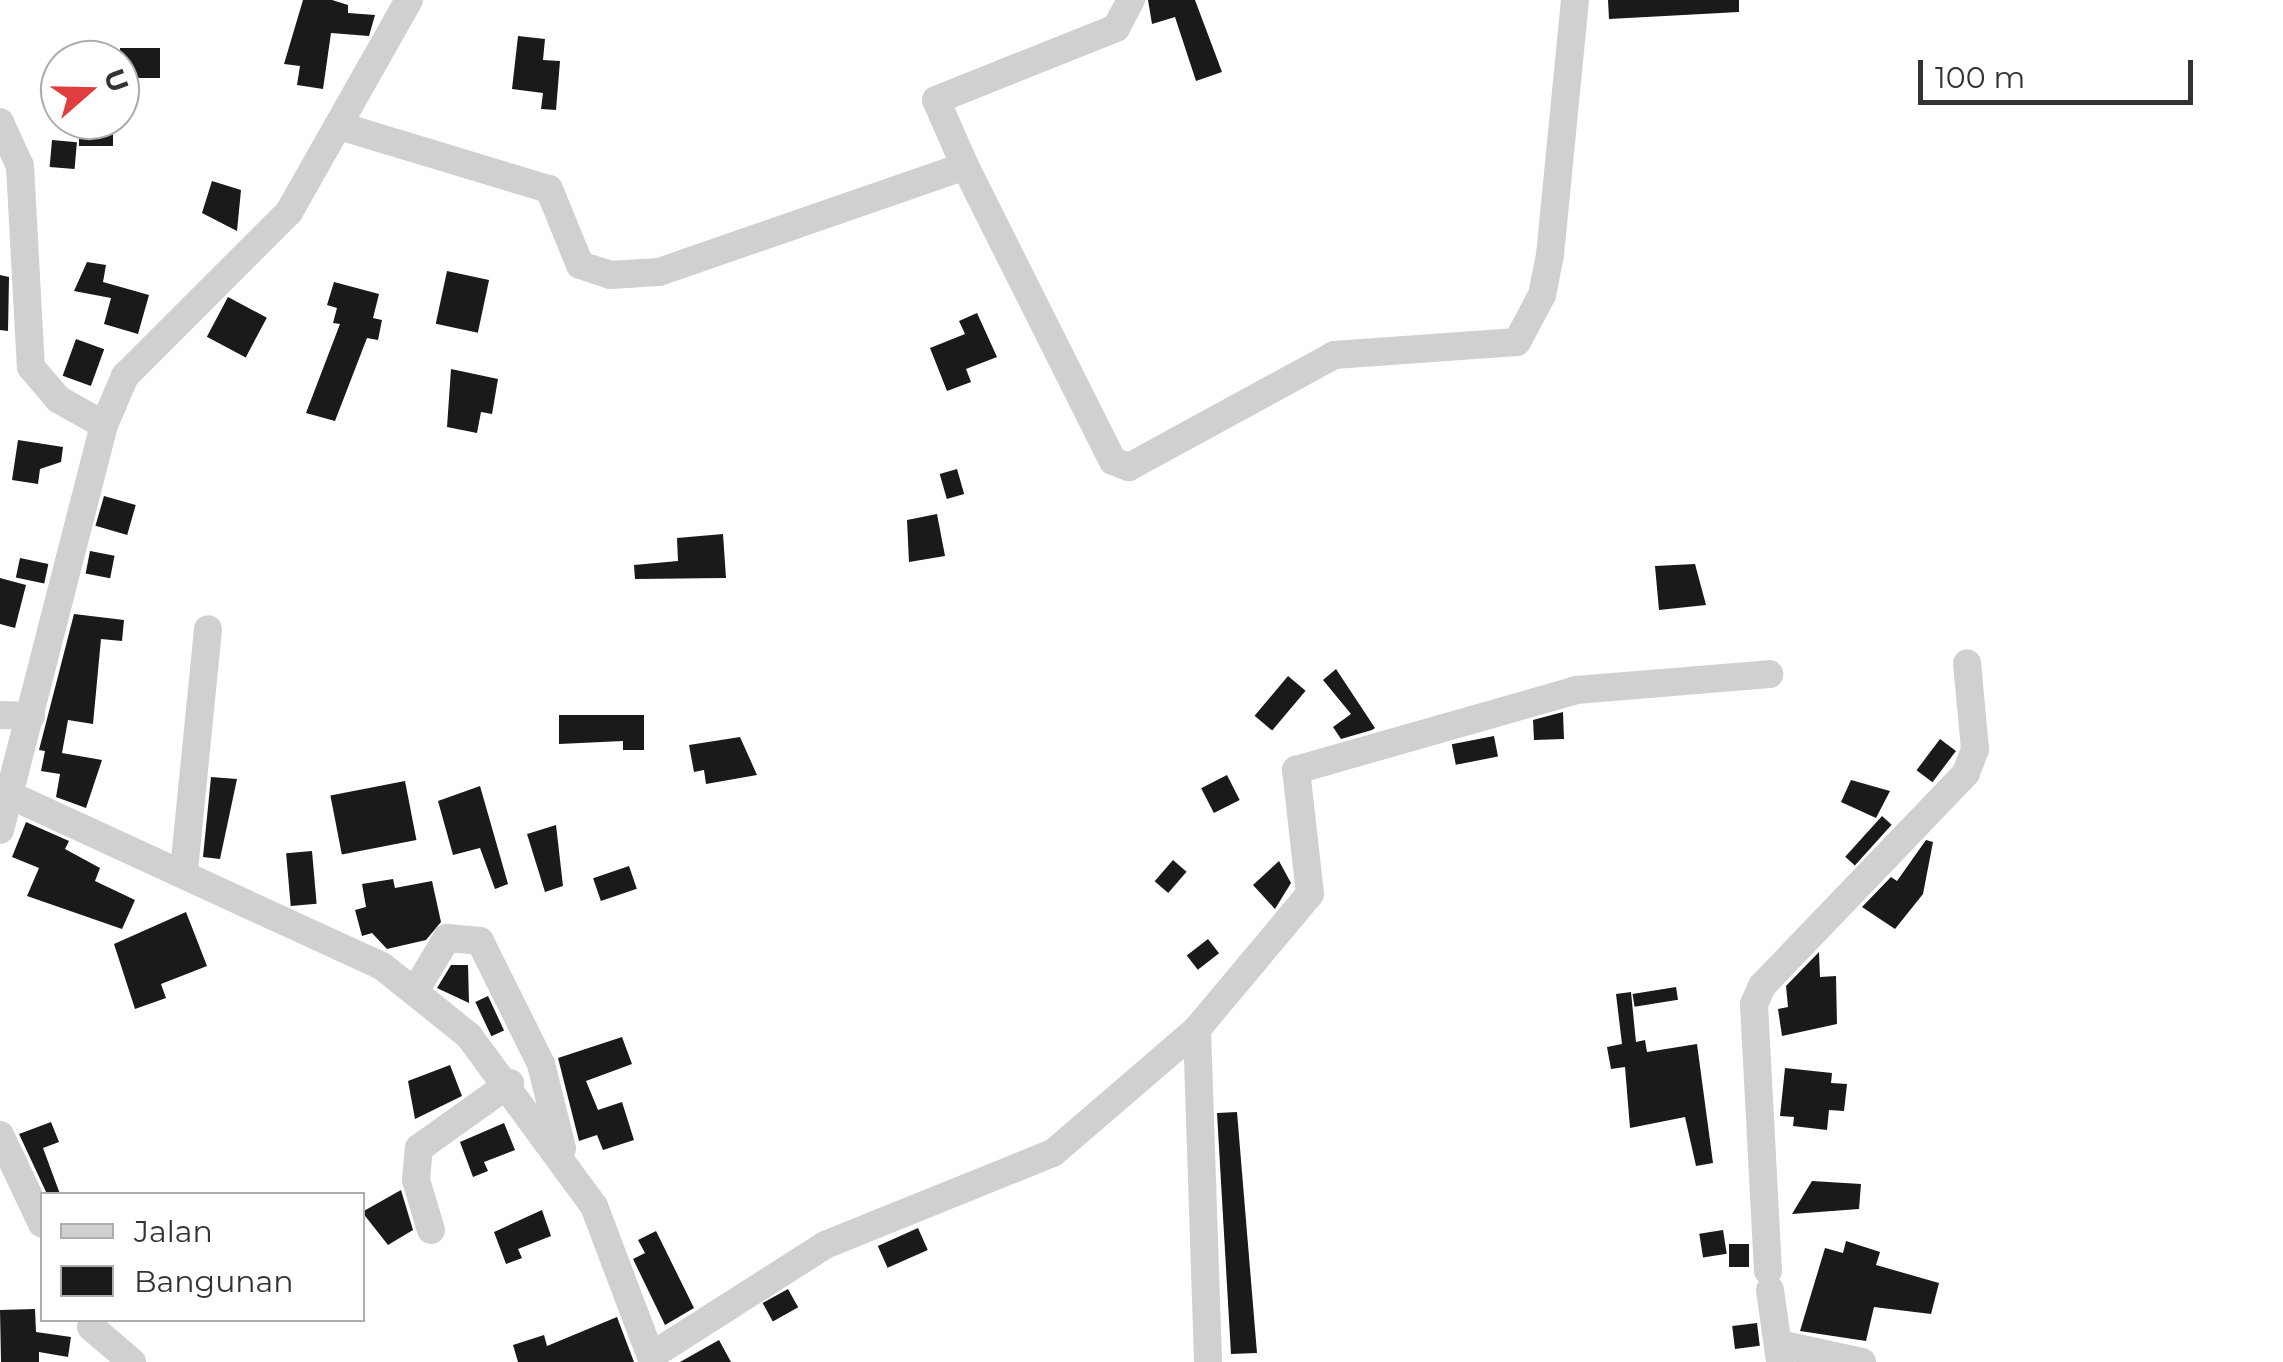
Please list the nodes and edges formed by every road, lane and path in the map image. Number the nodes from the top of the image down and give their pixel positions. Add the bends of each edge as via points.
1 (408, 0) edge
2 (1131, 0) edge
3 (1575, 0) edge
4 (0, 122) edge
5 (343, 127) junction
6 (965, 166) junction
7 (104, 425) junction
8 (208, 629) dead end
9 (1967, 663) dead end
10 (1769, 674) dead end
11 (0, 715) edge
12 (31, 716) junction
13 (12, 796) junction
14 (0, 830) edge
15 (184, 870) junction
16 (414, 991) junction
17 (1197, 1029) junction
18 (510, 1083) junction
19 (0, 1136) edge
20 (563, 1154) junction
21 (40, 1220) edge
22 (431, 1230) dead end
23 (93, 1342) edge
24 (1779, 1353) edge
25 (652, 1359) edge
26 (132, 1362) edge
27 (1208, 1362) edge
28 (1862, 1362) edge

1 - 5 street
2 - 6 street via 1116,28 936,100
3 - 6 street via 1550,255 1542,295 1517,342 1334,355 1129,467 1113,461
4 - 7 street via 20,166 31,366 58,399
5 - 6 street via 550,190 580,265 610,276 682,266
5 - 7 street via 289,212 145,348
7 - 12 street
8 - 15 street
9 - 24 street via 1975,749 1966,773 1762,986 1754,1004
10 - 17 street via 1576,690 1296,770 1310,894
11 - 12 street
12 - 13 street
13 - 14 street
13 - 15 street
15 - 16 street via 382,966
16 - 18 street
16 - 20 street via 448,938 480,941 541,1064
17 - 25 street via 1053,1153 825,1245
17 - 27 street
18 - 20 street
18 - 22 street via 419,1148 416,1180
19 - 21 street
20 - 25 street via 612,1245
23 - 26 street
24 - 28 street

